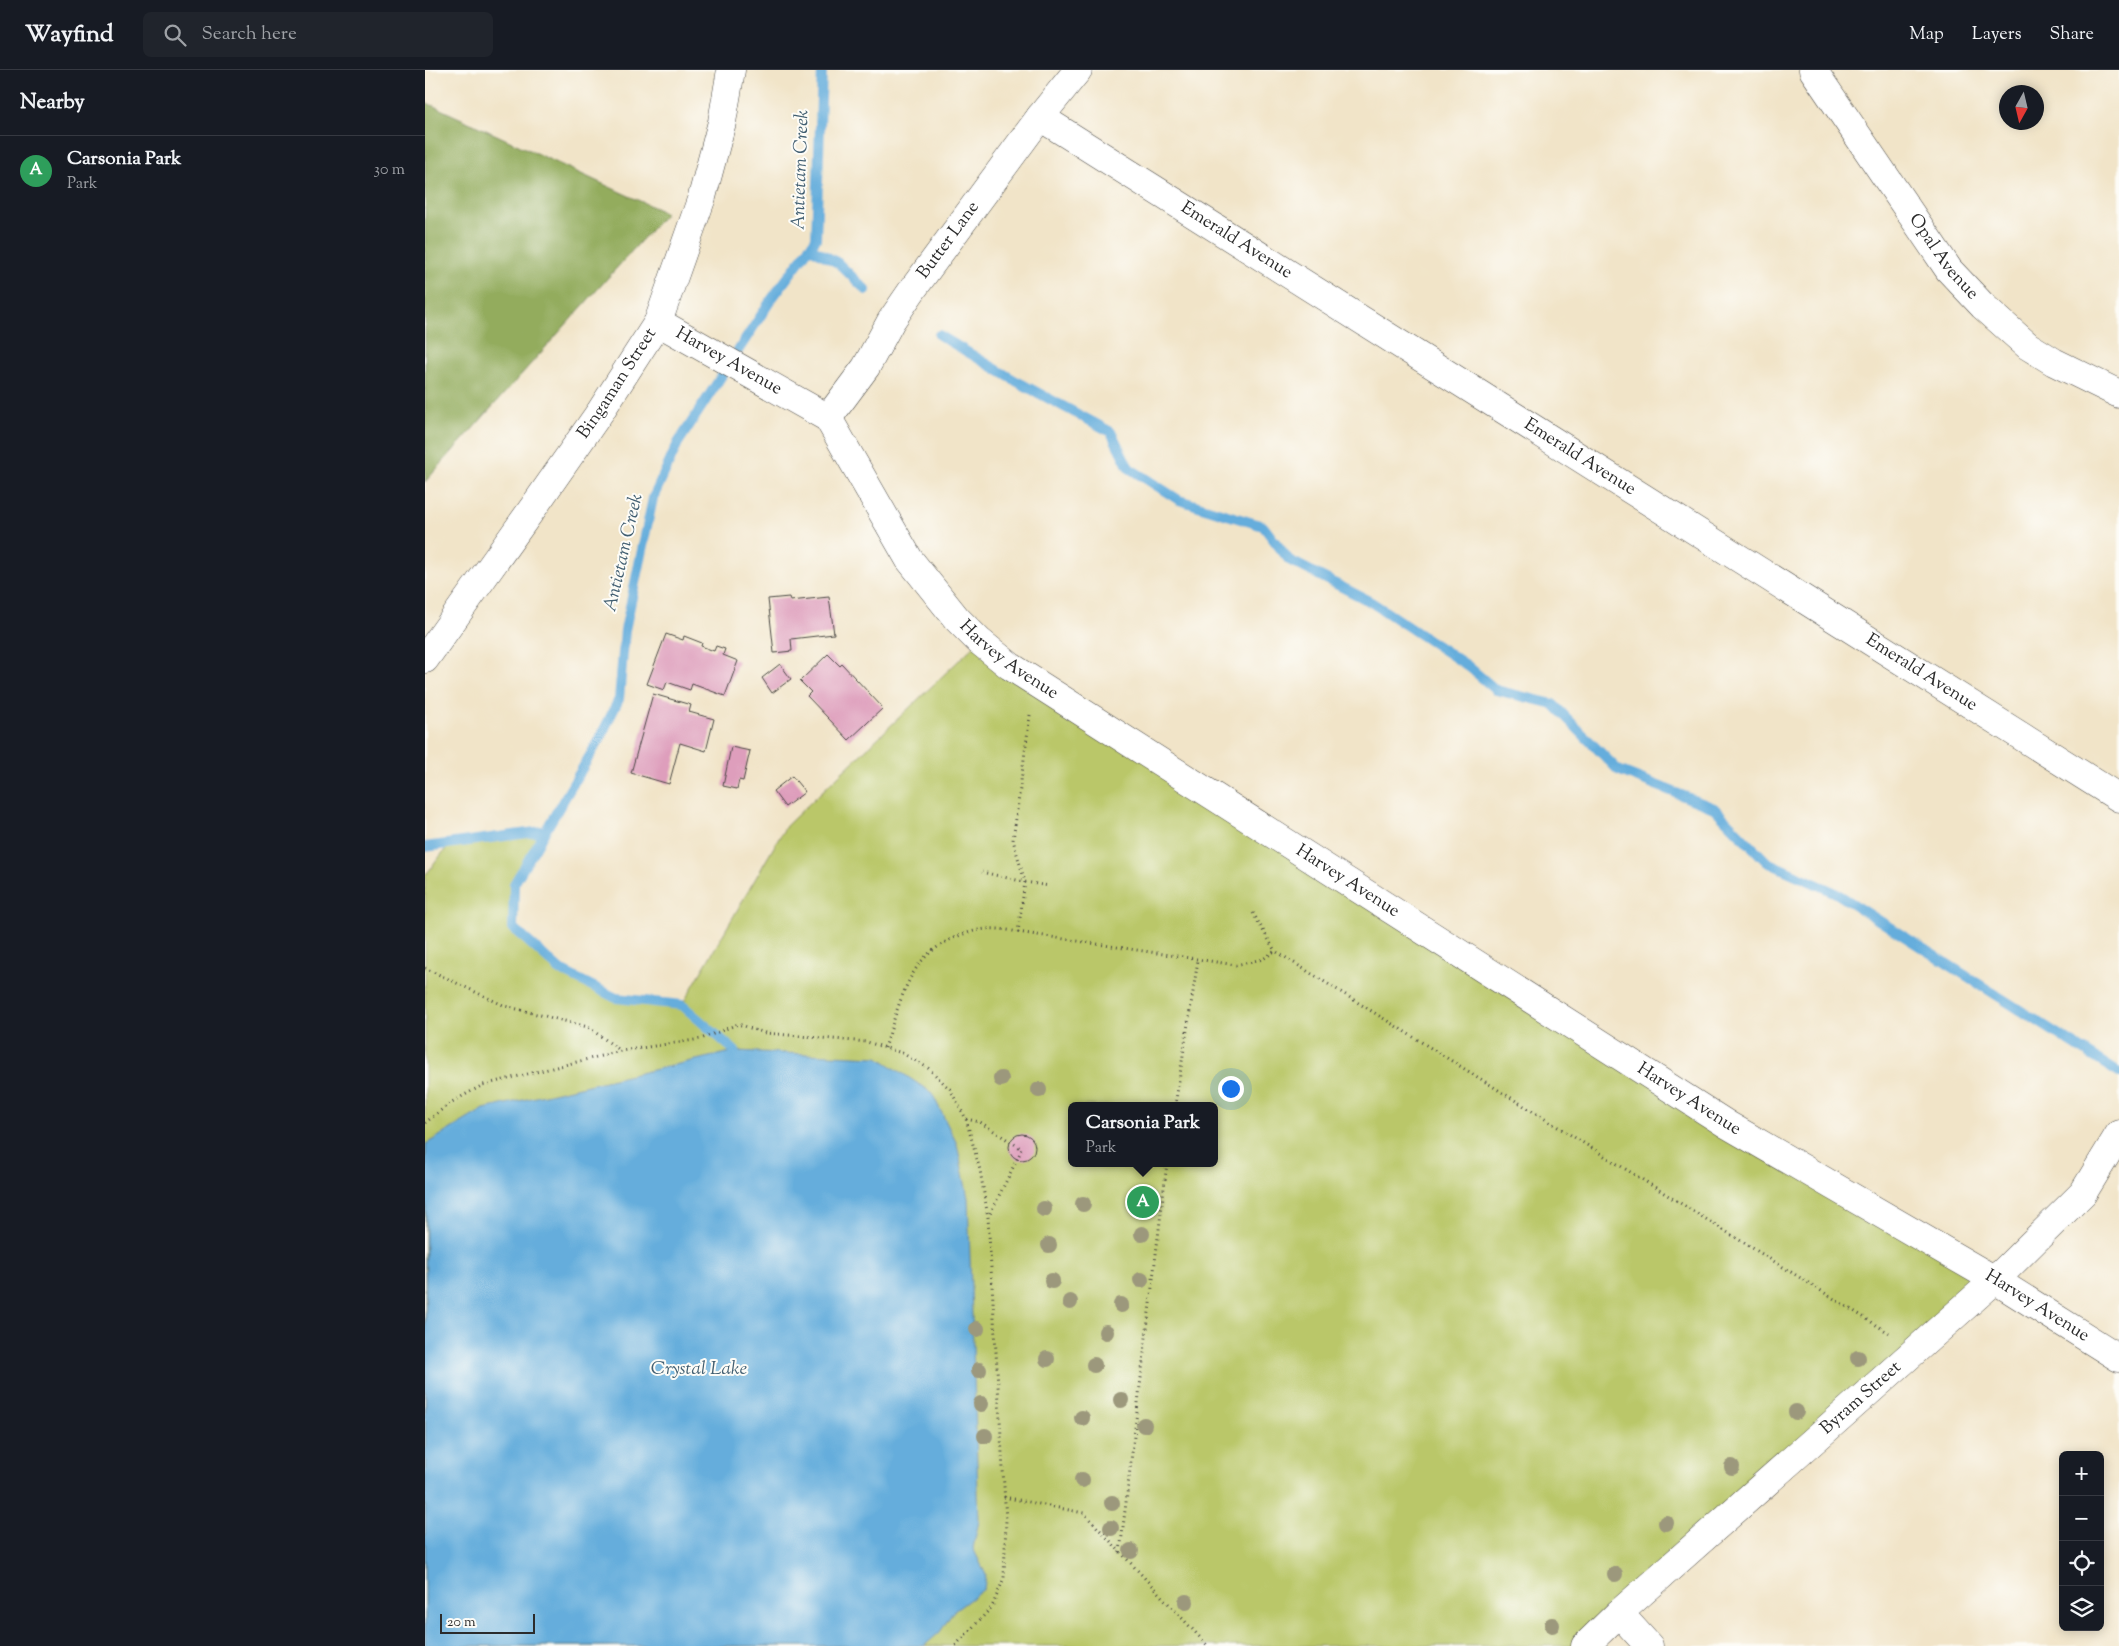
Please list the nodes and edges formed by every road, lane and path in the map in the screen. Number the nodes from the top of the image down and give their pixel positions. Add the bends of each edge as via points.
1 (731, 70) edge
2 (1078, 70) edge
3 (1813, 70) edge
4 (1040, 117) junction
5 (658, 322) junction
6 (2119, 394) edge
7 (828, 418) junction
8 (425, 659) edge
9 (1035, 682) junction
10 (2119, 798) edge
11 (982, 872) dead end
12 (1025, 882) junction
13 (1049, 886) dead end
14 (1253, 913) dead end
15 (1018, 932) junction
16 (1275, 951) junction
17 (1197, 960) junction
18 (425, 968) edge
19 (885, 1048) junction
20 (621, 1051) junction
21 (1176, 1102) edge
22 (966, 1119) junction
23 (425, 1123) edge
24 (2119, 1134) edge
25 (1167, 1167) edge
26 (988, 1217) junction
27 (1995, 1280) junction
28 (1891, 1334) dead end
29 (2119, 1358) edge
30 (1004, 1497) junction
31 (1120, 1552) junction
32 (1619, 1613) junction
33 (955, 1646) edge
34 (1208, 1646) edge
35 (1585, 1646) edge
36 (1649, 1646) edge

1 - 5 street, Bingaman Street via 722,122 702,197
2 - 4 street, Butter Lane
3 - 6 street, Opal Avenue via 1949,270 2028,346
4 - 7 street, Butter Lane via 891,321 865,368
4 - 10 street, Emerald Avenue
5 - 7 street, Harvey Avenue
5 - 8 street, Bingaman Street via 600,412
7 - 9 street, Harvey Avenue via 909,559 979,641
9 - 12 path via 1013,840
9 - 27 street, Harvey Avenue via 1728,1125
11 - 12 path
12 - 13 path
12 - 15 path
14 - 16 path
15 - 17 path
15 - 19 path via 987,929 964,934 934,950 919,964 907,986
16 - 17 path via 1263,959 1236,966
16 - 28 path
17 - 21 path
18 - 20 path via 505,1006 588,1028
19 - 20 path via 867,1042 765,1033 738,1024 701,1039
19 - 22 path via 928,1068 950,1089
20 - 23 path via 483,1085 450,1103
22 - 26 path
22 - 26 path via 980,1122 1022,1149
24 - 27 street, Byram Street via 2083,1193
25 - 31 path
26 - 30 path
27 - 29 street, Harvey Avenue
27 - 32 street, Byram Street
30 - 31 path via 1084,1513
30 - 33 path via 1004,1578 991,1607
31 - 34 path
32 - 35 street, Byram Street
32 - 36 street

